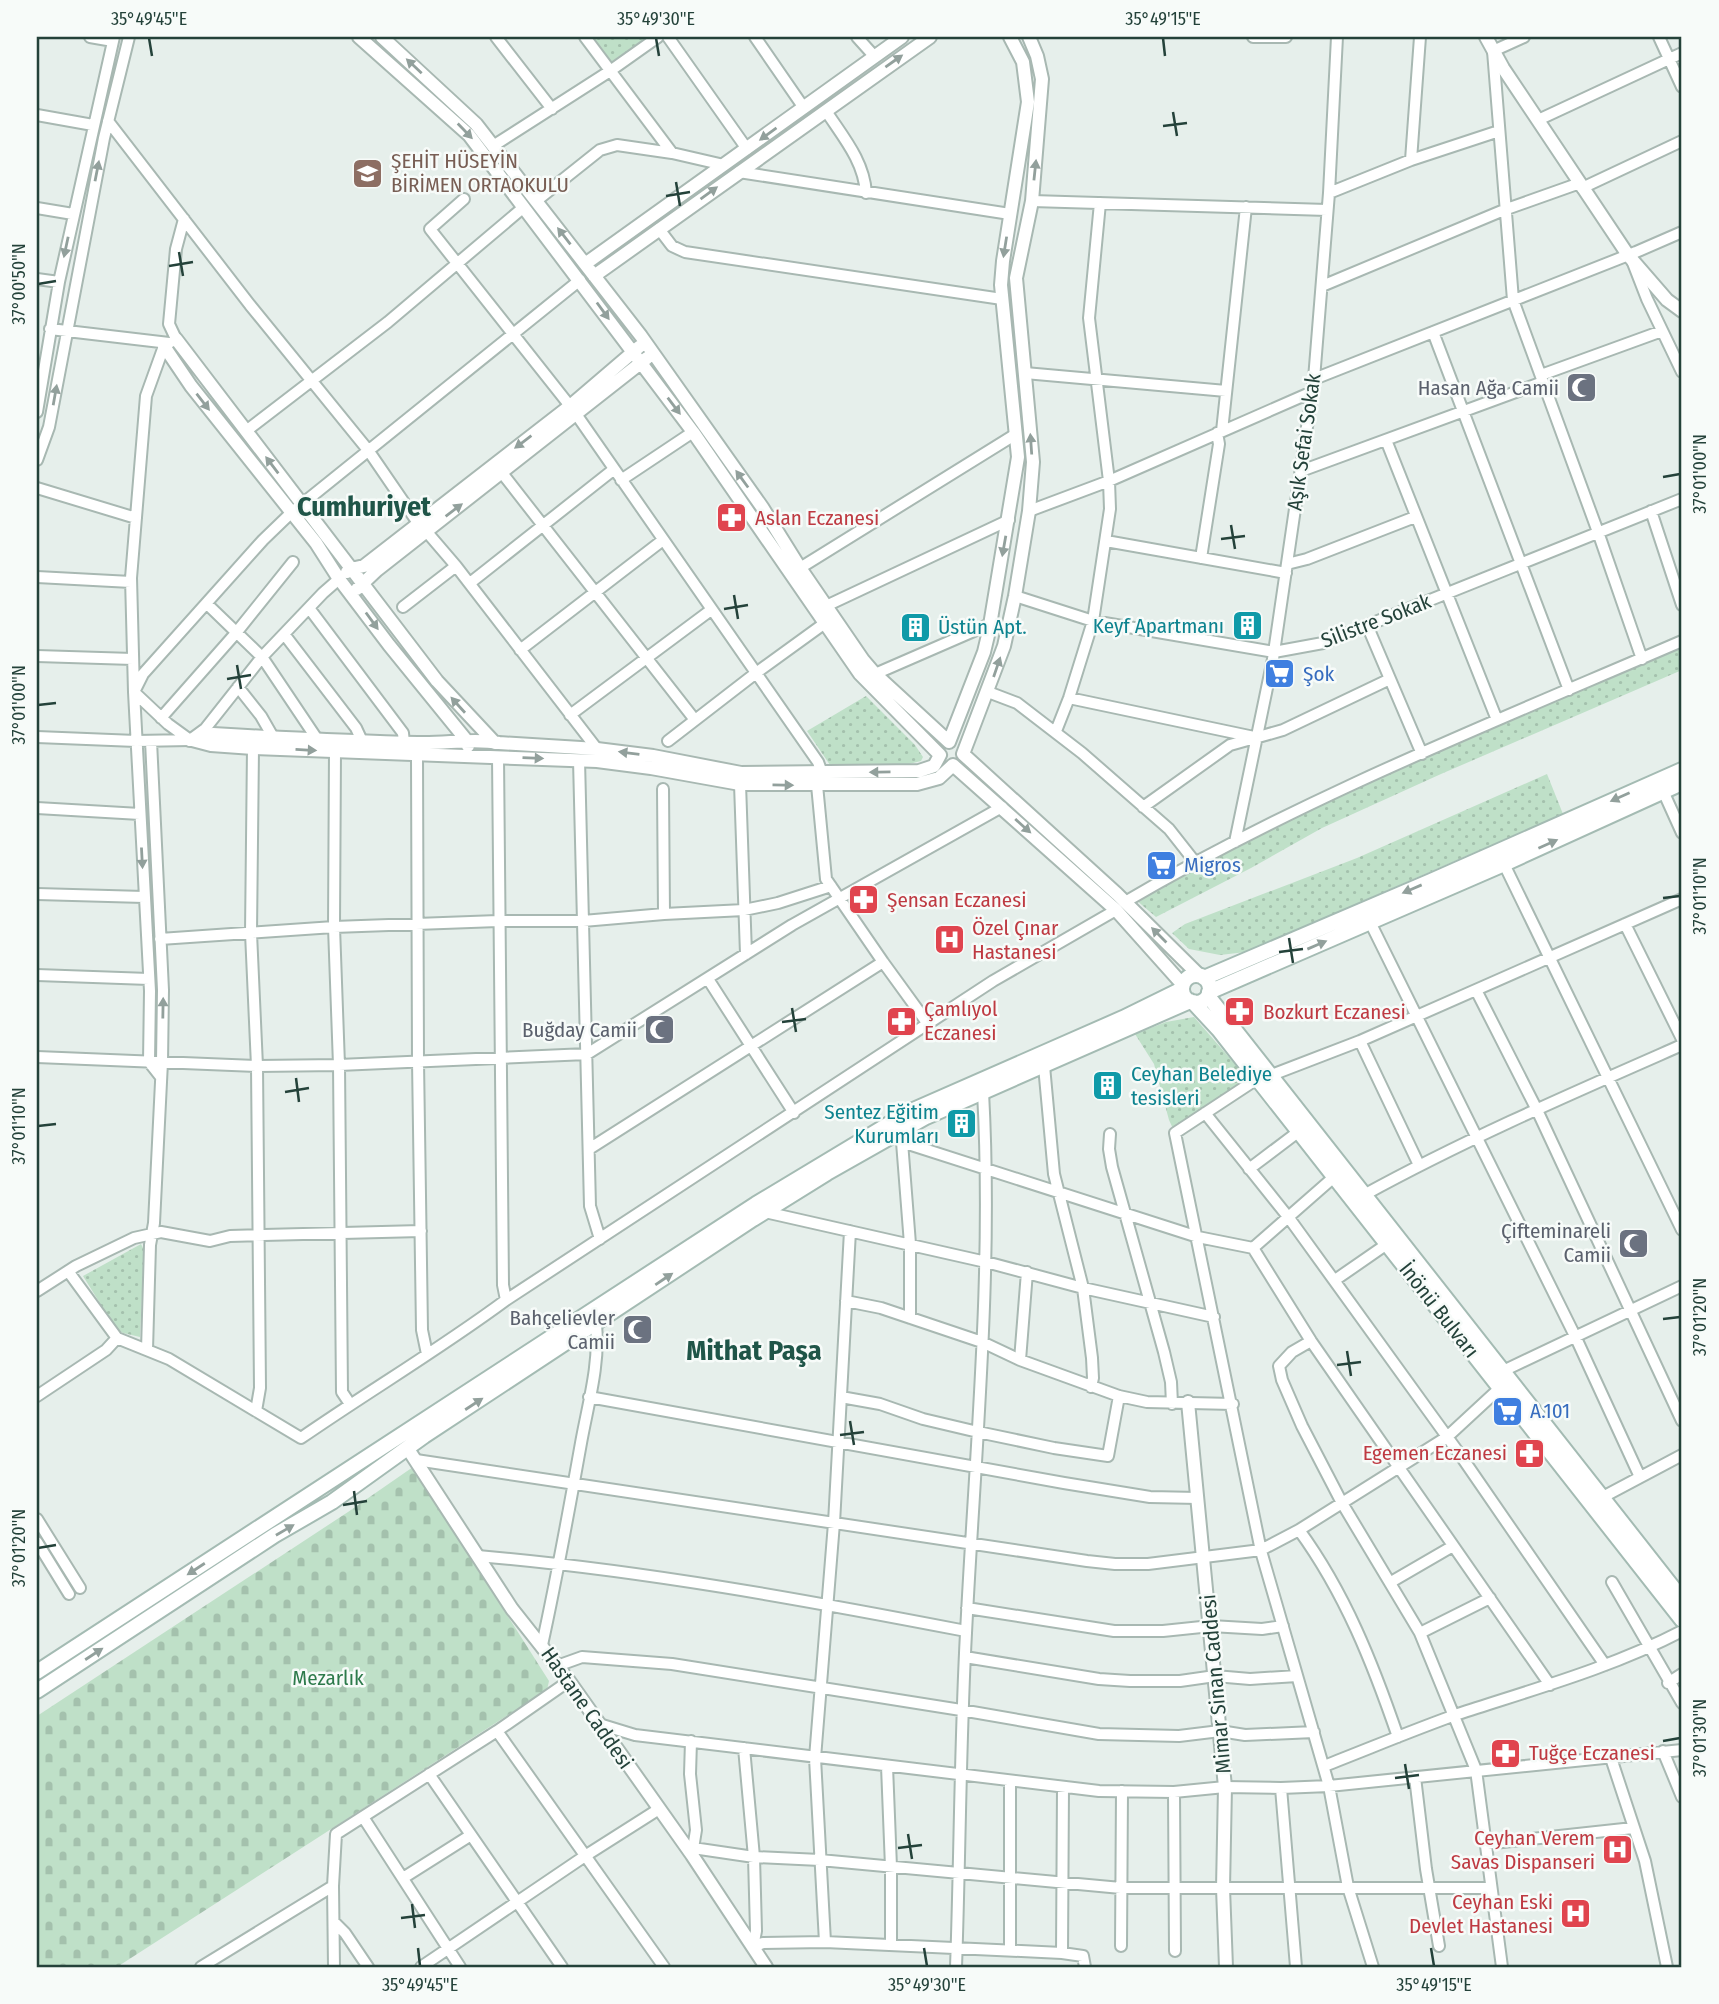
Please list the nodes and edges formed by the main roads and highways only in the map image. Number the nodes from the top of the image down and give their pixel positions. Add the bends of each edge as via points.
1 (1682, 770) edge
2 (1682, 783) edge
3 (1205, 985) junction
4 (1187, 994) junction
5 (1263, 1077) junction
6 (379, 1448) junction
7 (391, 1461) junction
8 (328, 1481) junction
9 (339, 1497) junction
10 (1682, 1599) edge
11 (1682, 1620) edge
12 (37, 1672) edge
13 (37, 1691) edge

1 -> 3 main road
3 -> 2 main road via 1370,922
3 - 4 main road via 1202,1002
3 - 4 main road via 1191,976
3 - 5 main road, İnönü Bulvarı
4 - 5 main road, İnönü Bulvarı
4 - 6 main road via 921,1105 873,1131
7 -> 4 main road via 412,1455 424,1436 765,1212 898,1138 926,1117 1044,1066
5 - 10 main road, İnönü Bulvarı via 1364,1195
5 - 11 main road, İnönü Bulvarı via 1298,1132
6 - 7 main road via 390,1451
6 - 8 main road
7 - 9 main road
8 - 9 main road via 326,1496
8 -> 12 main road
13 -> 9 main road

